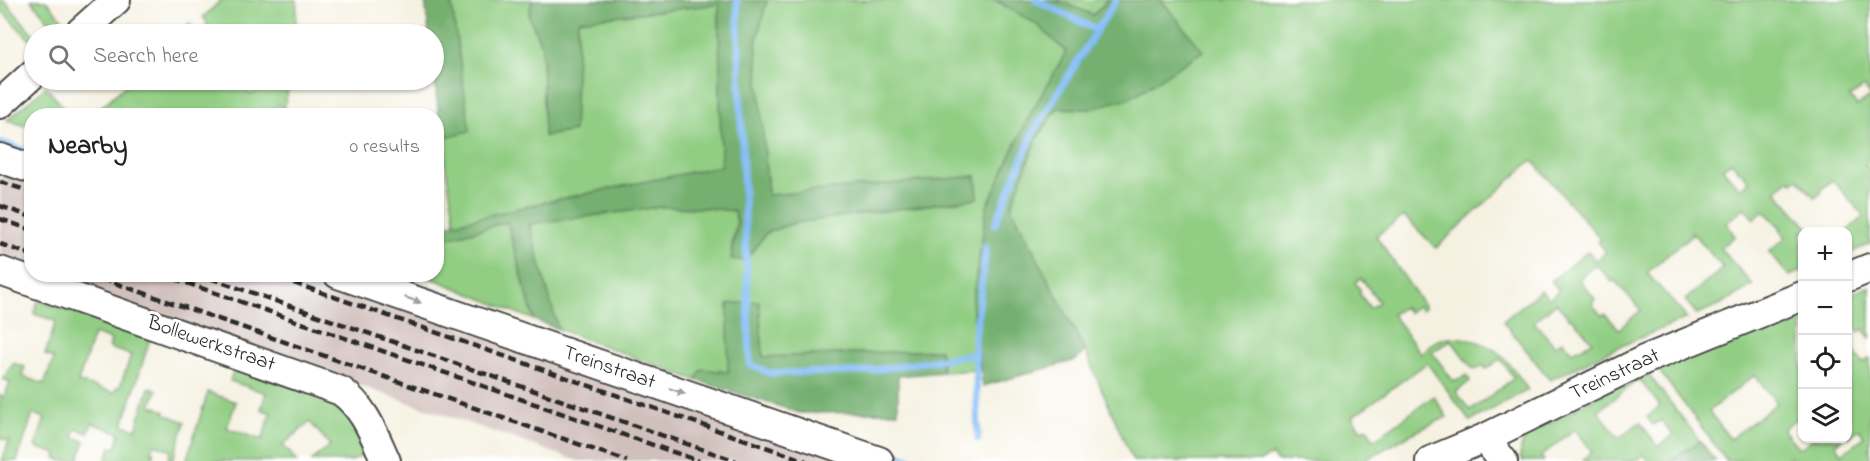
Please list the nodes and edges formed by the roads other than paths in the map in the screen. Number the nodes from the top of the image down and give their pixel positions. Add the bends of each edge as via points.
1 (116, 0) edge
2 (89, 24) edge
3 (24, 82) edge
4 (0, 104) edge
5 (0, 158) edge
6 (24, 166) edge
7 (1870, 268) edge
8 (0, 271) edge
9 (1852, 275) edge
10 (24, 279) edge
11 (31, 282) edge
12 (361, 282) edge
13 (1798, 298) edge
14 (1485, 438) junction
15 (386, 461) edge
16 (879, 461) edge
17 (1430, 461) edge
18 (1503, 461) edge

1 - 2 street
3 - 4 street
5 - 6 street
7 - 9 street
8 - 10 street, Bollewerkstraat
11 - 15 street, Bollewerkstraat via 341,391 354,400 364,415
12 -> 16 street, Treinstraat
13 - 14 street, Treinstraat via 1644,360
14 - 17 street, Treinstraat
14 - 18 street

